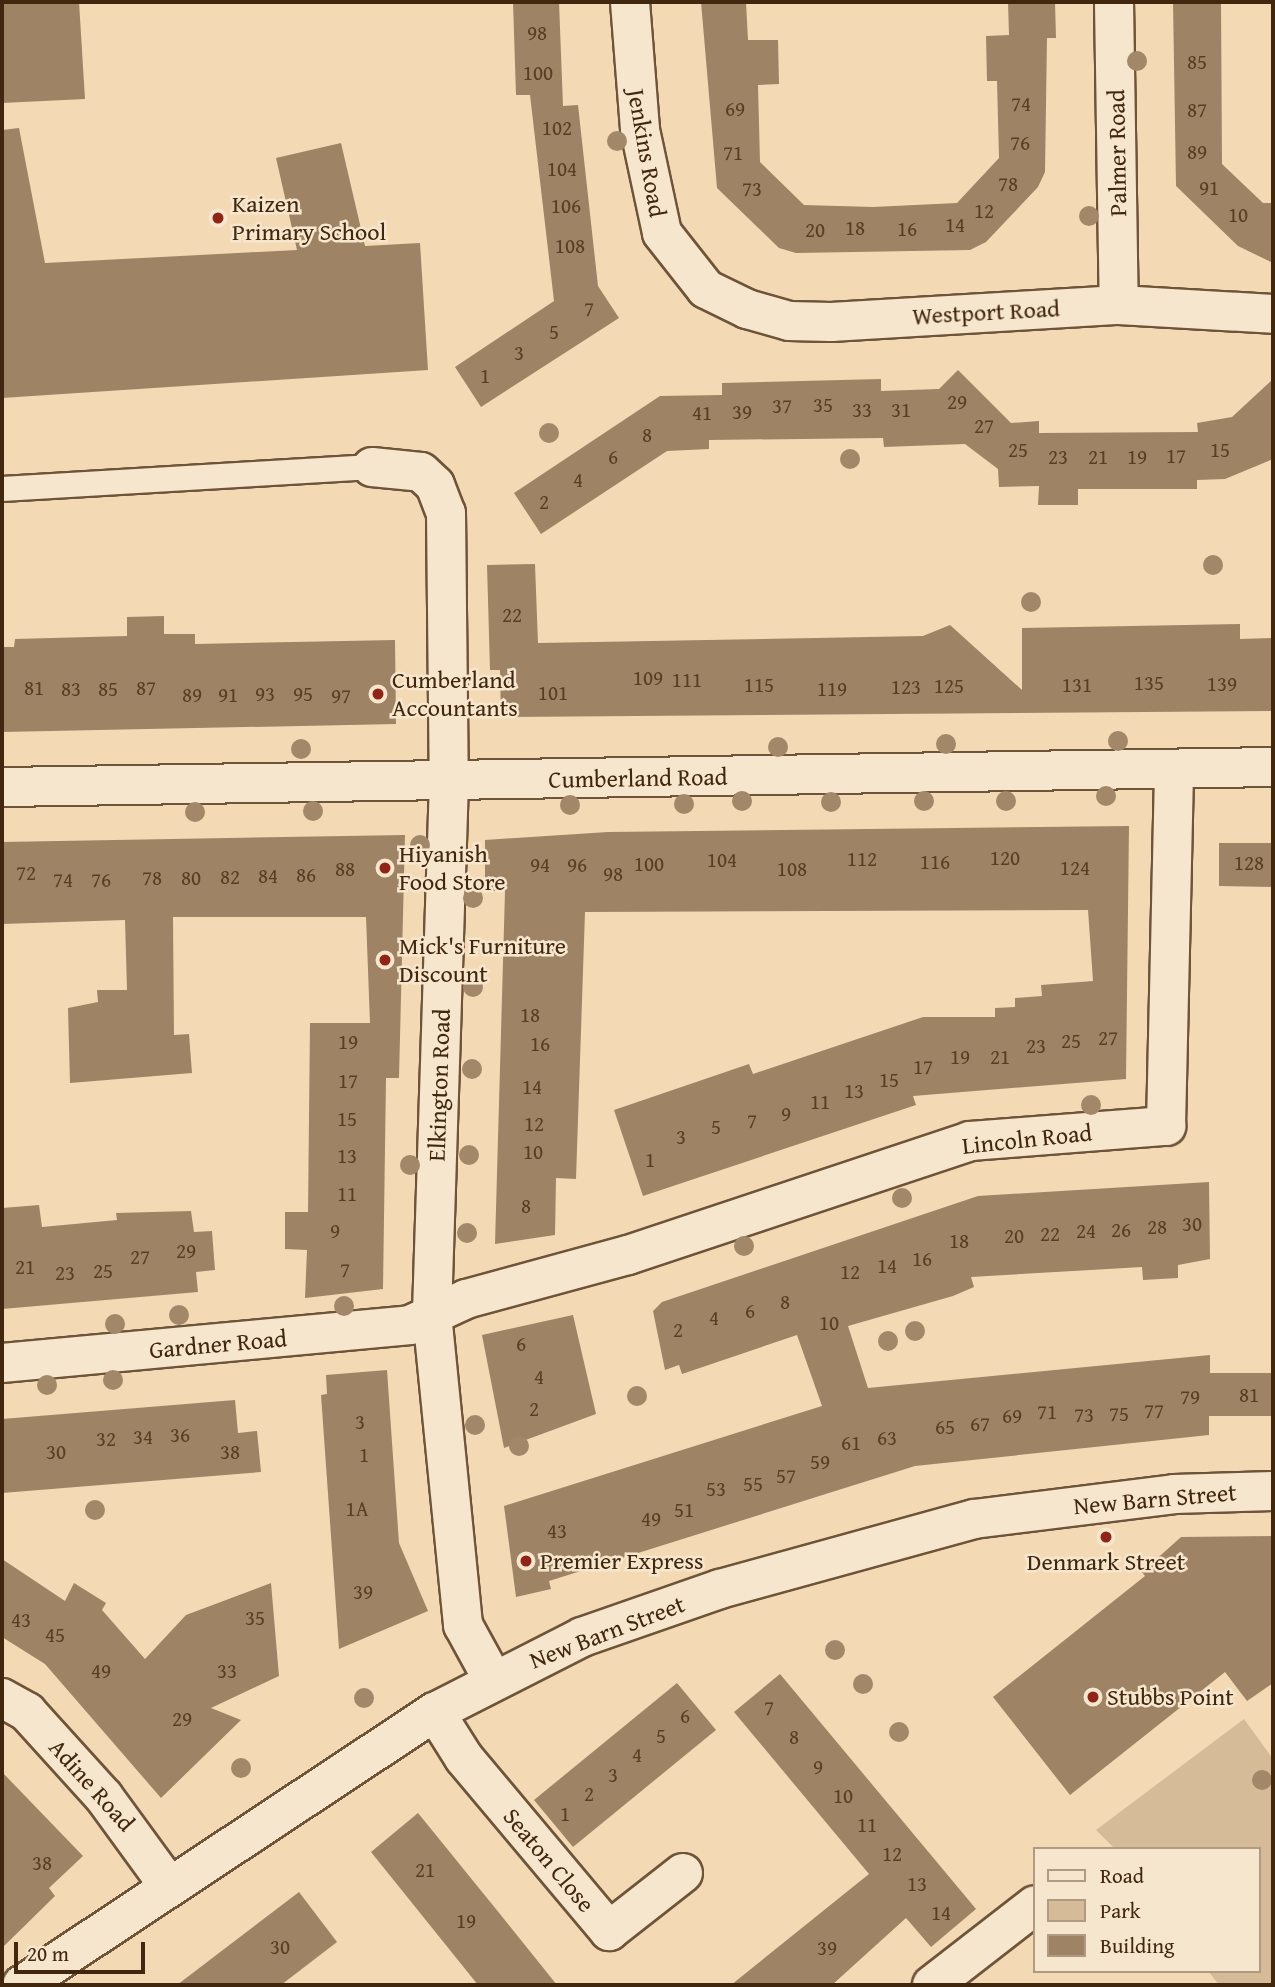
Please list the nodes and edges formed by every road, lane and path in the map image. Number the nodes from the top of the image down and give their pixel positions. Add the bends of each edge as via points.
1 (630, 2) edge
2 (1114, 2) edge
3 (706, 289) joint
4 (1119, 305) junction
5 (1273, 314) edge
6 (372, 467) joint
7 (2, 489) edge
8 (1273, 767) edge
9 (1174, 771) junction
10 (449, 781) junction
11 (2, 787) edge
12 (432, 1314) junction
13 (2, 1363) edge
14 (1273, 1490) edge
15 (492, 1678) junction
16 (2, 1698) edge
17 (435, 1712) junction
18 (683, 1874) dead end
19 (169, 1886) junction
20 (1034, 1906) edge
21 (22, 1985) edge
22 (932, 1985) edge

1 - 3 street, Jenkins Road via 654,209 674,253
2 - 4 street, Palmer Road
3 - 4 street, Westport Road via 789,321
4 - 5 street, Westport Road
6 - 7 lane
6 - 10 street, Elkington Road via 400,466 435,485 446,513
8 - 9 street, Cumberland Road
9 - 10 street, Cumberland Road
9 - 12 street, Lincoln Road via 1166,1126 970,1140
10 - 11 street, Cumberland Road
10 - 12 street, Elkington Road
12 - 13 street, Gardner Road via 398,1327
12 - 15 street, Elkington Road via 463,1625
14 - 15 street, New Barn Street via 1174,1494 962,1522 720,1589 582,1637
15 - 17 street, New Barn Street
16 - 19 street, Adine Road via 27,1712 137,1835
17 - 18 street, Seaton Close via 464,1759 609,1931
17 - 19 street, New Barn Street
19 - 21 street, New Barn Street
20 - 22 street

